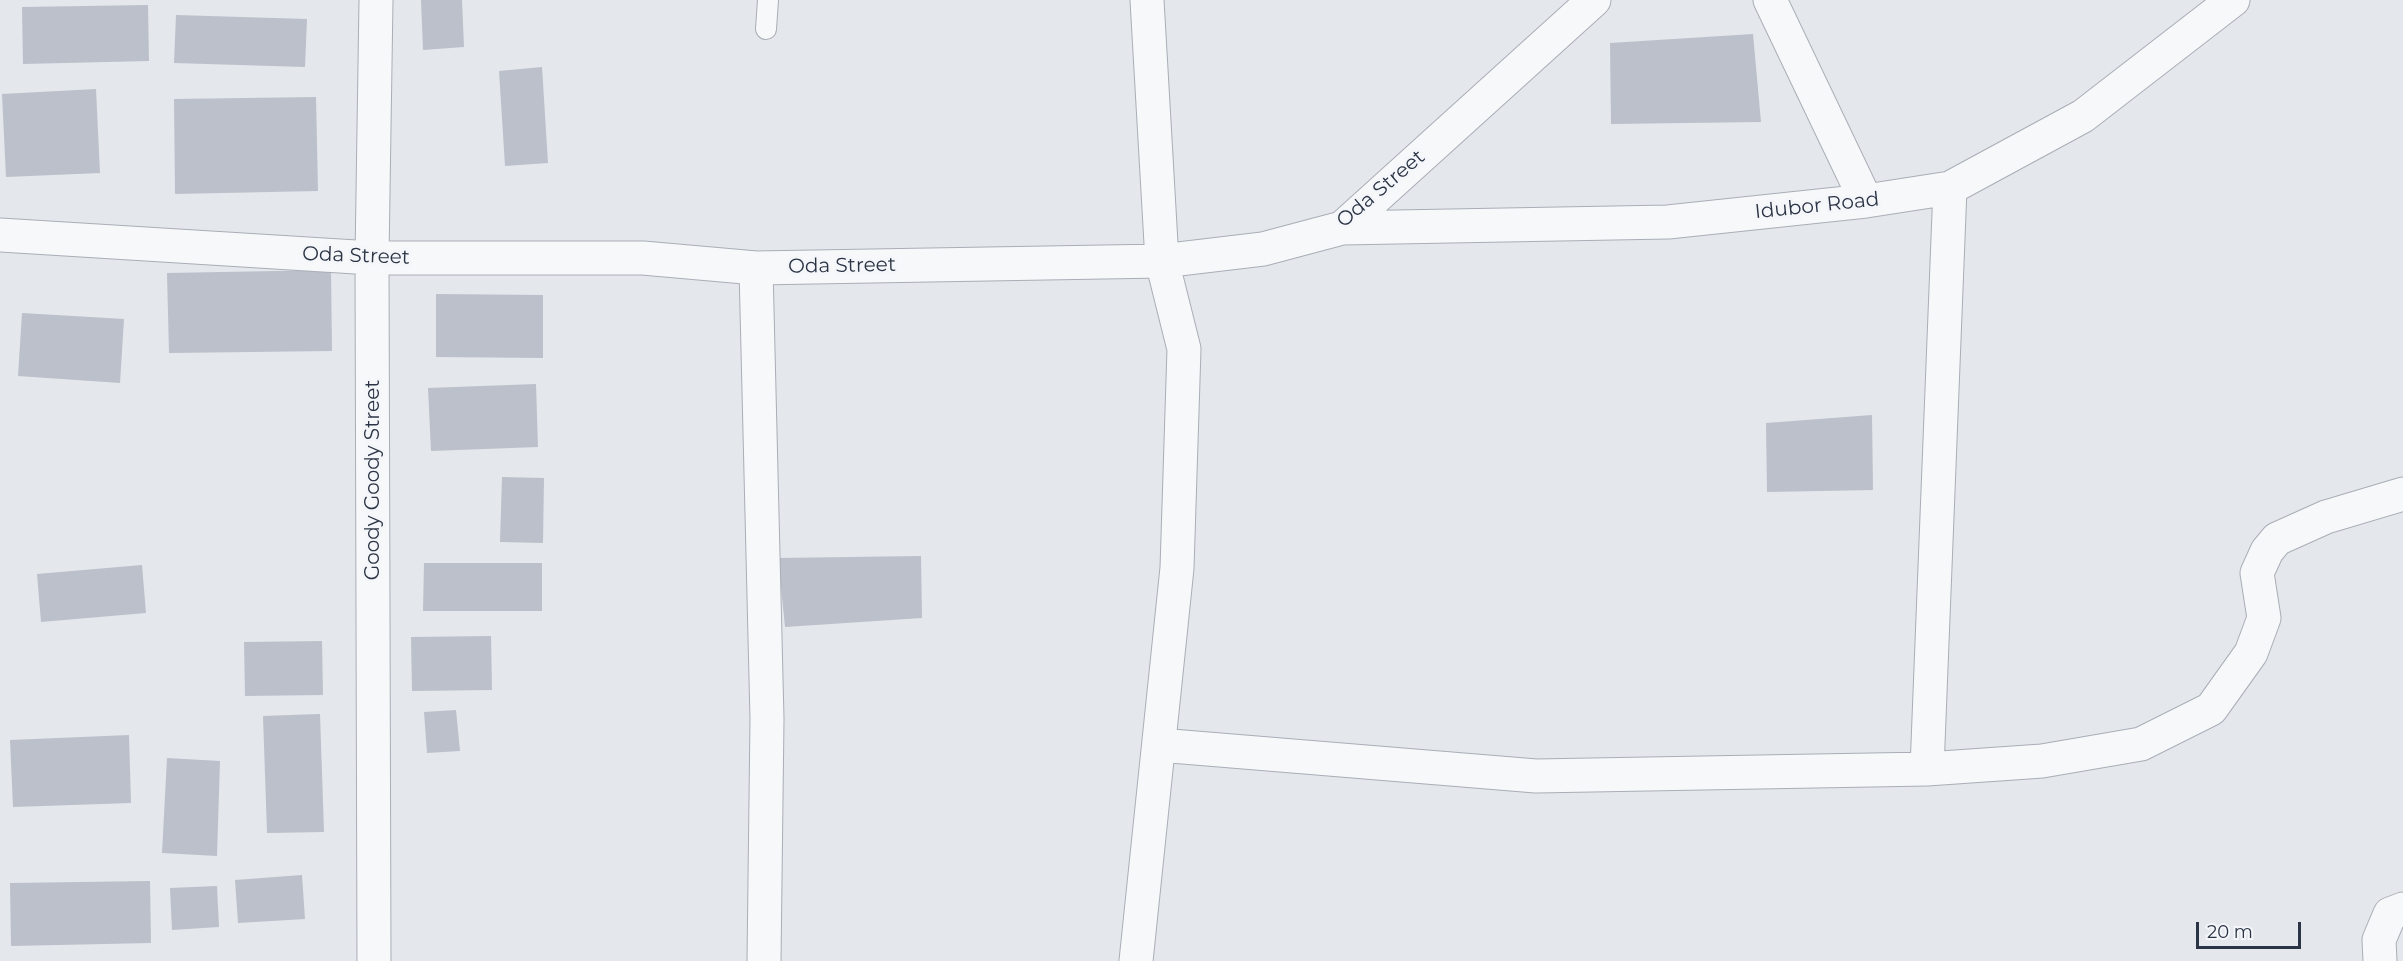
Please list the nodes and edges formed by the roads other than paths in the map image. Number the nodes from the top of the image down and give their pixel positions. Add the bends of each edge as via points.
1 (376, 0) edge
2 (768, 0) edge
3 (1148, 0) edge
4 (1594, 0) edge
5 (1770, 0) edge
6 (2233, 0) edge
7 (766, 29) dead end
8 (1950, 188) junction
9 (1866, 201) junction
10 (1342, 228) junction
11 (0, 235) edge
12 (372, 258) junction
13 (1162, 261) junction
14 (756, 268) junction
15 (2403, 494) edge
16 (1159, 745) junction
17 (1927, 769) junction
18 (2403, 909) edge
19 (374, 961) edge
20 (764, 961) edge
21 (1136, 961) edge
22 (2380, 961) edge

1 - 12 street, Goody Goody Street
2 - 7 lane
3 - 13 street
4 - 10 street, Oda Street
5 - 9 street
6 - 8 street, Idubor Road via 2082,116
8 - 9 street, Idubor Road
8 - 17 street
9 - 10 street, Idubor Road via 1668,222
10 - 13 street, Oda Street via 1263,249
11 - 12 street, Oda Street
12 - 14 street, Oda Street via 643,258
12 - 19 street, Goody Goody Street
13 - 14 street, Oda Street
13 - 16 street via 1184,349 1177,568
14 - 20 street via 767,719
15 - 17 street via 2325,517 2277,539 2266,551 2257,573 2264,618 2251,653 2211,709 2141,744 2042,761
16 - 17 street via 1536,776
16 - 21 street
18 - 22 street via 2390,914 2379,940

